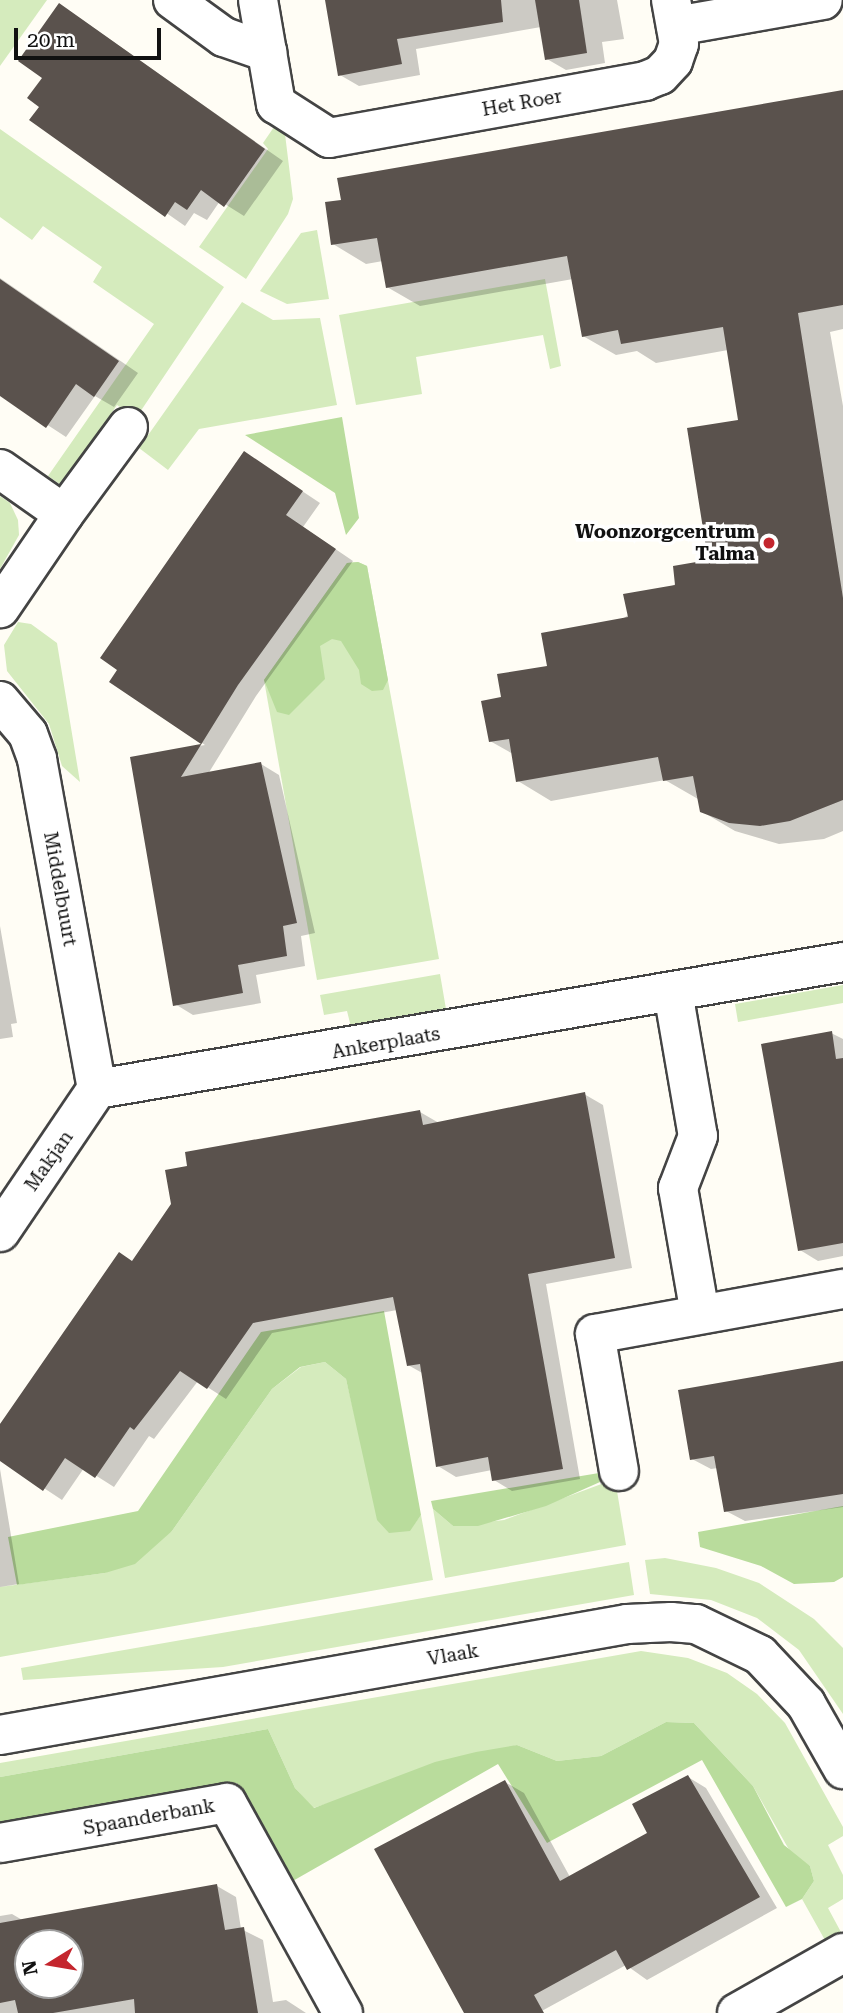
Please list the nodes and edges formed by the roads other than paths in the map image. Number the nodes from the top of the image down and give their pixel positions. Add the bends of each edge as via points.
1 (173, 0) edge
2 (258, 0) edge
3 (823, 0) edge
4 (674, 13) edge
5 (267, 52) junction
6 (128, 427) dead end
7 (0, 469) edge
8 (64, 514) junction
9 (0, 608) edge
10 (0, 701) edge
11 (843, 962) edge
12 (673, 992) junction
13 (97, 1089) junction
14 (0, 1232) edge
15 (843, 1289) edge
16 (700, 1314) junction
17 (620, 1471) dead end
18 (0, 1735) edge
19 (843, 1769) edge
20 (0, 1843) edge
21 (843, 1953) edge
22 (343, 2013) edge
23 (737, 2013) edge

1 - 5 street via 224,37
2 - 5 street
3 - 4 street, Het Roer
4 - 5 street, Het Roer via 679,44 673,61 660,75 645,81 329,138 276,104
6 - 8 street
7 - 8 street
8 - 9 street
10 - 13 street, Middelbuurt via 28,734 37,759
11 - 12 street, Ankerplaats
12 - 13 street, Ankerplaats
12 - 16 street via 698,1136 678,1188
13 - 14 street, Makjan
15 - 16 street
16 - 17 street via 595,1334
18 - 19 street, Vlaak via 627,1625 671,1622 696,1624 760,1655 806,1704
20 - 22 street, Spaanderbank via 227,1803
21 - 23 street

